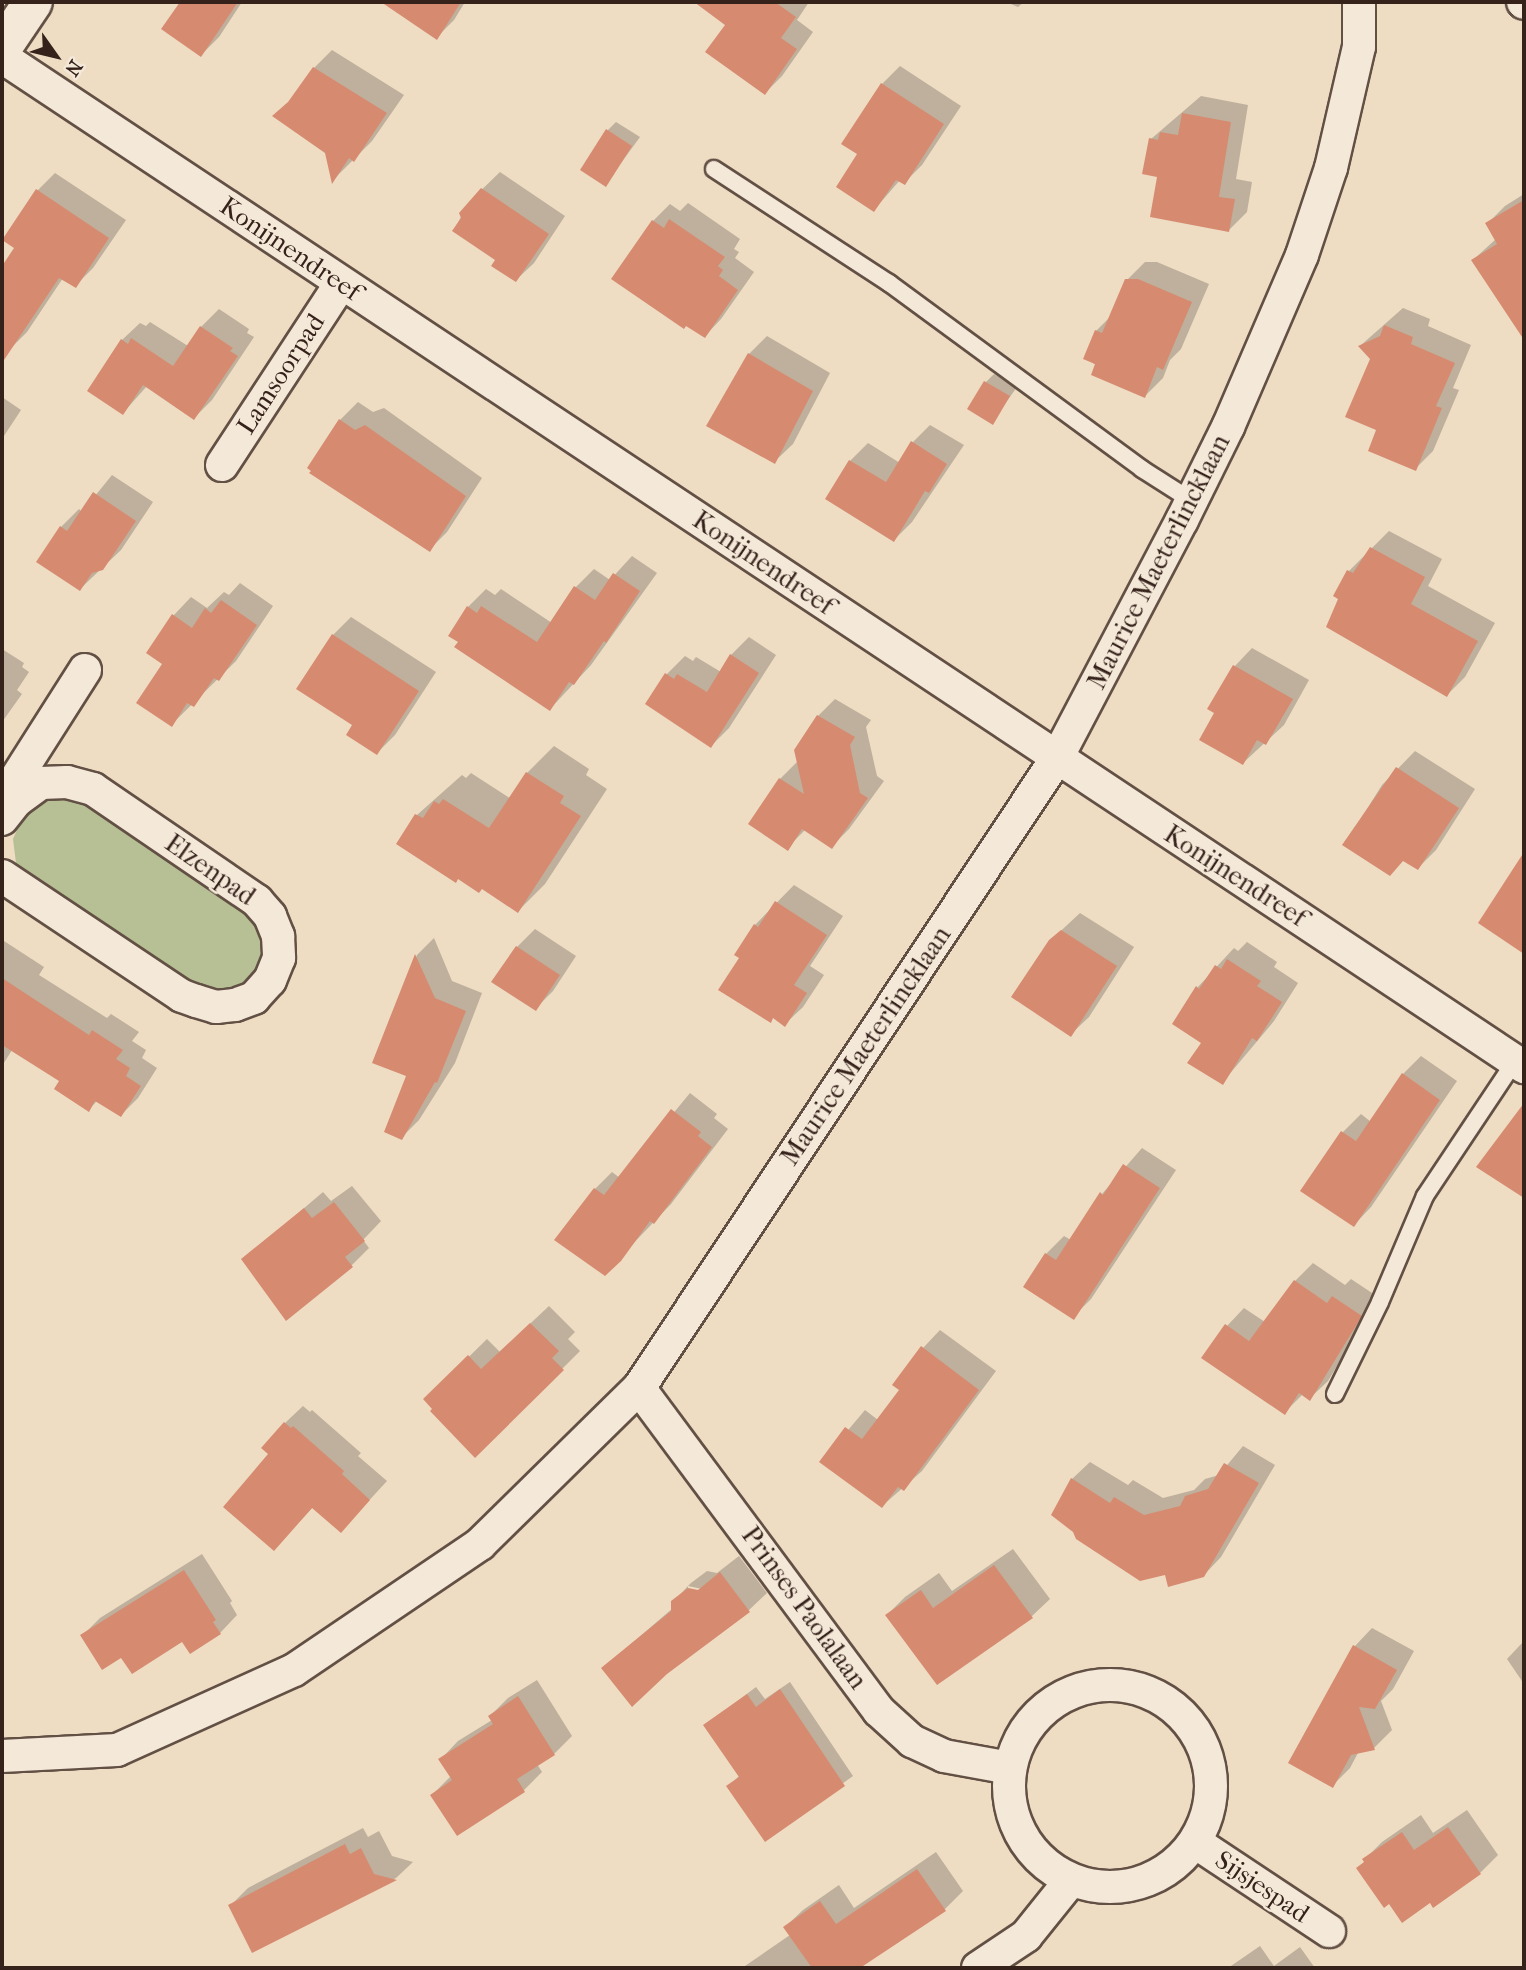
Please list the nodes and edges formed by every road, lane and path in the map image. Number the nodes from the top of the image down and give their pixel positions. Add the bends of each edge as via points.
1 (33, 2) edge
2 (1359, 2) edge
3 (2, 48) edge
4 (2, 57) edge
5 (714, 169) dead end
6 (341, 283) junction
7 (222, 465) dead end
8 (1192, 501) junction
9 (85, 670) dead end
10 (1057, 758) junction
11 (9, 810) edge
12 (2, 876) edge
13 (1520, 1064) edge
14 (639, 1388) junction
15 (1335, 1394) dead end
16 (2, 1756) edge
17 (1010, 1768) junction
18 (1195, 1842) junction
19 (1071, 1880) junction
20 (1329, 1931) dead end
21 (978, 1968) edge

1 - 3 street
2 - 8 street, Maurice Maeterlincklaan via 1359,47 1332,169 1302,255
4 - 6 street, Konijnendreef
5 - 8 lane via 889,283
6 - 7 street, Lamsoorpad
6 - 10 street, Konijnendreef
8 - 10 street, Maurice Maeterlincklaan
9 - 11 street via 13,783
10 - 13 street, Konijnendreef
10 - 14 street, Maurice Maeterlincklaan
11 - 12 street, Elzenpad via 41,783 66,782 93,789 257,901 278,936 279,958 270,980 254,998 216,1007 195,1001
13 - 15 lane via 1425,1196
14 - 16 street, Maurice Maeterlincklaan via 481,1544 294,1670 117,1749
14 - 17 street, Prinses Paolalaan via 879,1711 912,1741 944,1756
17 - 18 street via 1021,1737 1041,1711 1069,1693 1100,1685 1133,1687 1163,1699 1188,1720 1205,1748 1212,1780 1208,1813
17 - 19 street via 1010,1802 1021,1835 1042,1862
18 - 19 street via 1170,1868 1140,1884 1105,1888
18 - 20 street, Sijsjespad
19 - 21 street via 1026,1936

